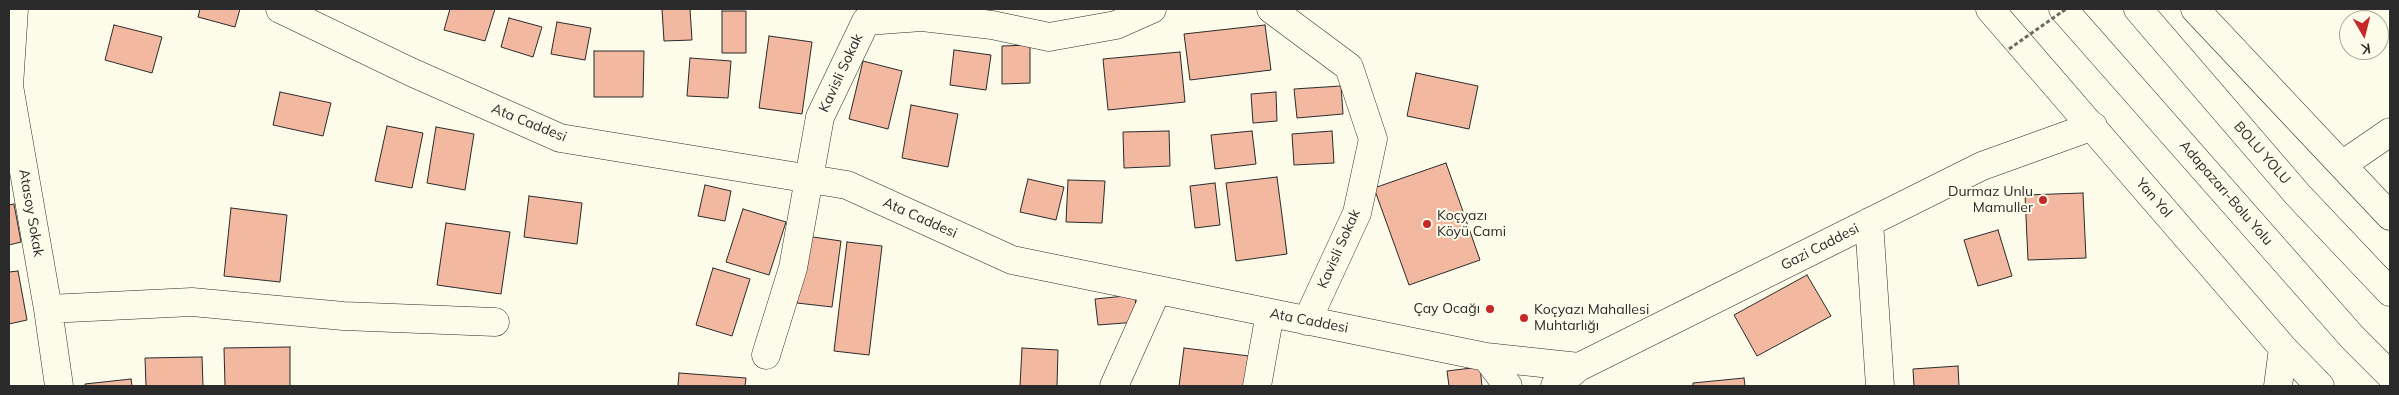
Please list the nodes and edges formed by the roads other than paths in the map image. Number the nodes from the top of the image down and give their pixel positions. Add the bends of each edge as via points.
1 (14, 9) edge
2 (280, 9) edge
3 (1152, 9) edge
4 (1271, 9) edge
5 (1990, 9) edge
6 (2065, 9) edge
7 (2138, 9) edge
8 (2195, 9) edge
9 (2093, 126) junction
10 (2390, 132) edge
11 (2342, 165) junction
12 (809, 178) junction
13 (2390, 216) edge
14 (1870, 222) junction
15 (1157, 290) junction
16 (2390, 292) edge
17 (48, 309) junction
18 (1270, 314) junction
19 (1306, 321) junction
20 (495, 322) dead end
21 (2352, 337) junction
22 (2283, 348) junction
23 (766, 355) dead end
24 (1486, 357) junction
25 (1579, 368) junction
26 (2390, 375) edge
27 (59, 386) edge
28 (1114, 386) edge
29 (1257, 386) edge
30 (1508, 386) edge
31 (1555, 386) edge
32 (1880, 386) edge
33 (2278, 386) edge
34 (2320, 386) edge
35 (2385, 386) edge

1 - 17 main road, Atasoy Sokak via 9,86
2 - 12 main road, Ata Caddesi via 560,138
3 - 12 main road, Kavisli Sokak via 1116,24 1049,37 992,25 922,17 866,21 820,117
4 - 19 main road, Kavisli Sokak via 1349,67 1373,139 1356,213
5 - 9 main road, Yan Yol
6 - 21 main road, Adapazarı-Bolu Yolu
7 - 16 main road, BOLU YOLU via 2298,195
8 - 11 main road
9 - 14 main road, Gazi Caddesi via 1982,166
9 - 22 main road, Yan Yol
10 - 11 main road
11 - 13 main road
12 - 15 main road, Ata Caddesi via 846,185 1012,260
12 - 23 main road via 793,268
14 - 25 main road, Gazi Caddesi
14 - 32 main road
15 - 18 main road, Ata Caddesi
15 - 28 main road
17 - 20 main road via 192,302 344,316
17 - 27 main road, Atasoy Sokak
18 - 19 main road, Ata Caddesi
18 - 29 main road
19 - 24 main road, Ata Caddesi
21 - 26 main road, Adapazarı-Bolu Yolu
21 - 35 main road
22 - 33 main road
22 - 34 main road, Yan Yol
24 - 25 main road, Ata Caddesi
24 - 30 main road
25 - 31 main road, Gazi Caddesi

